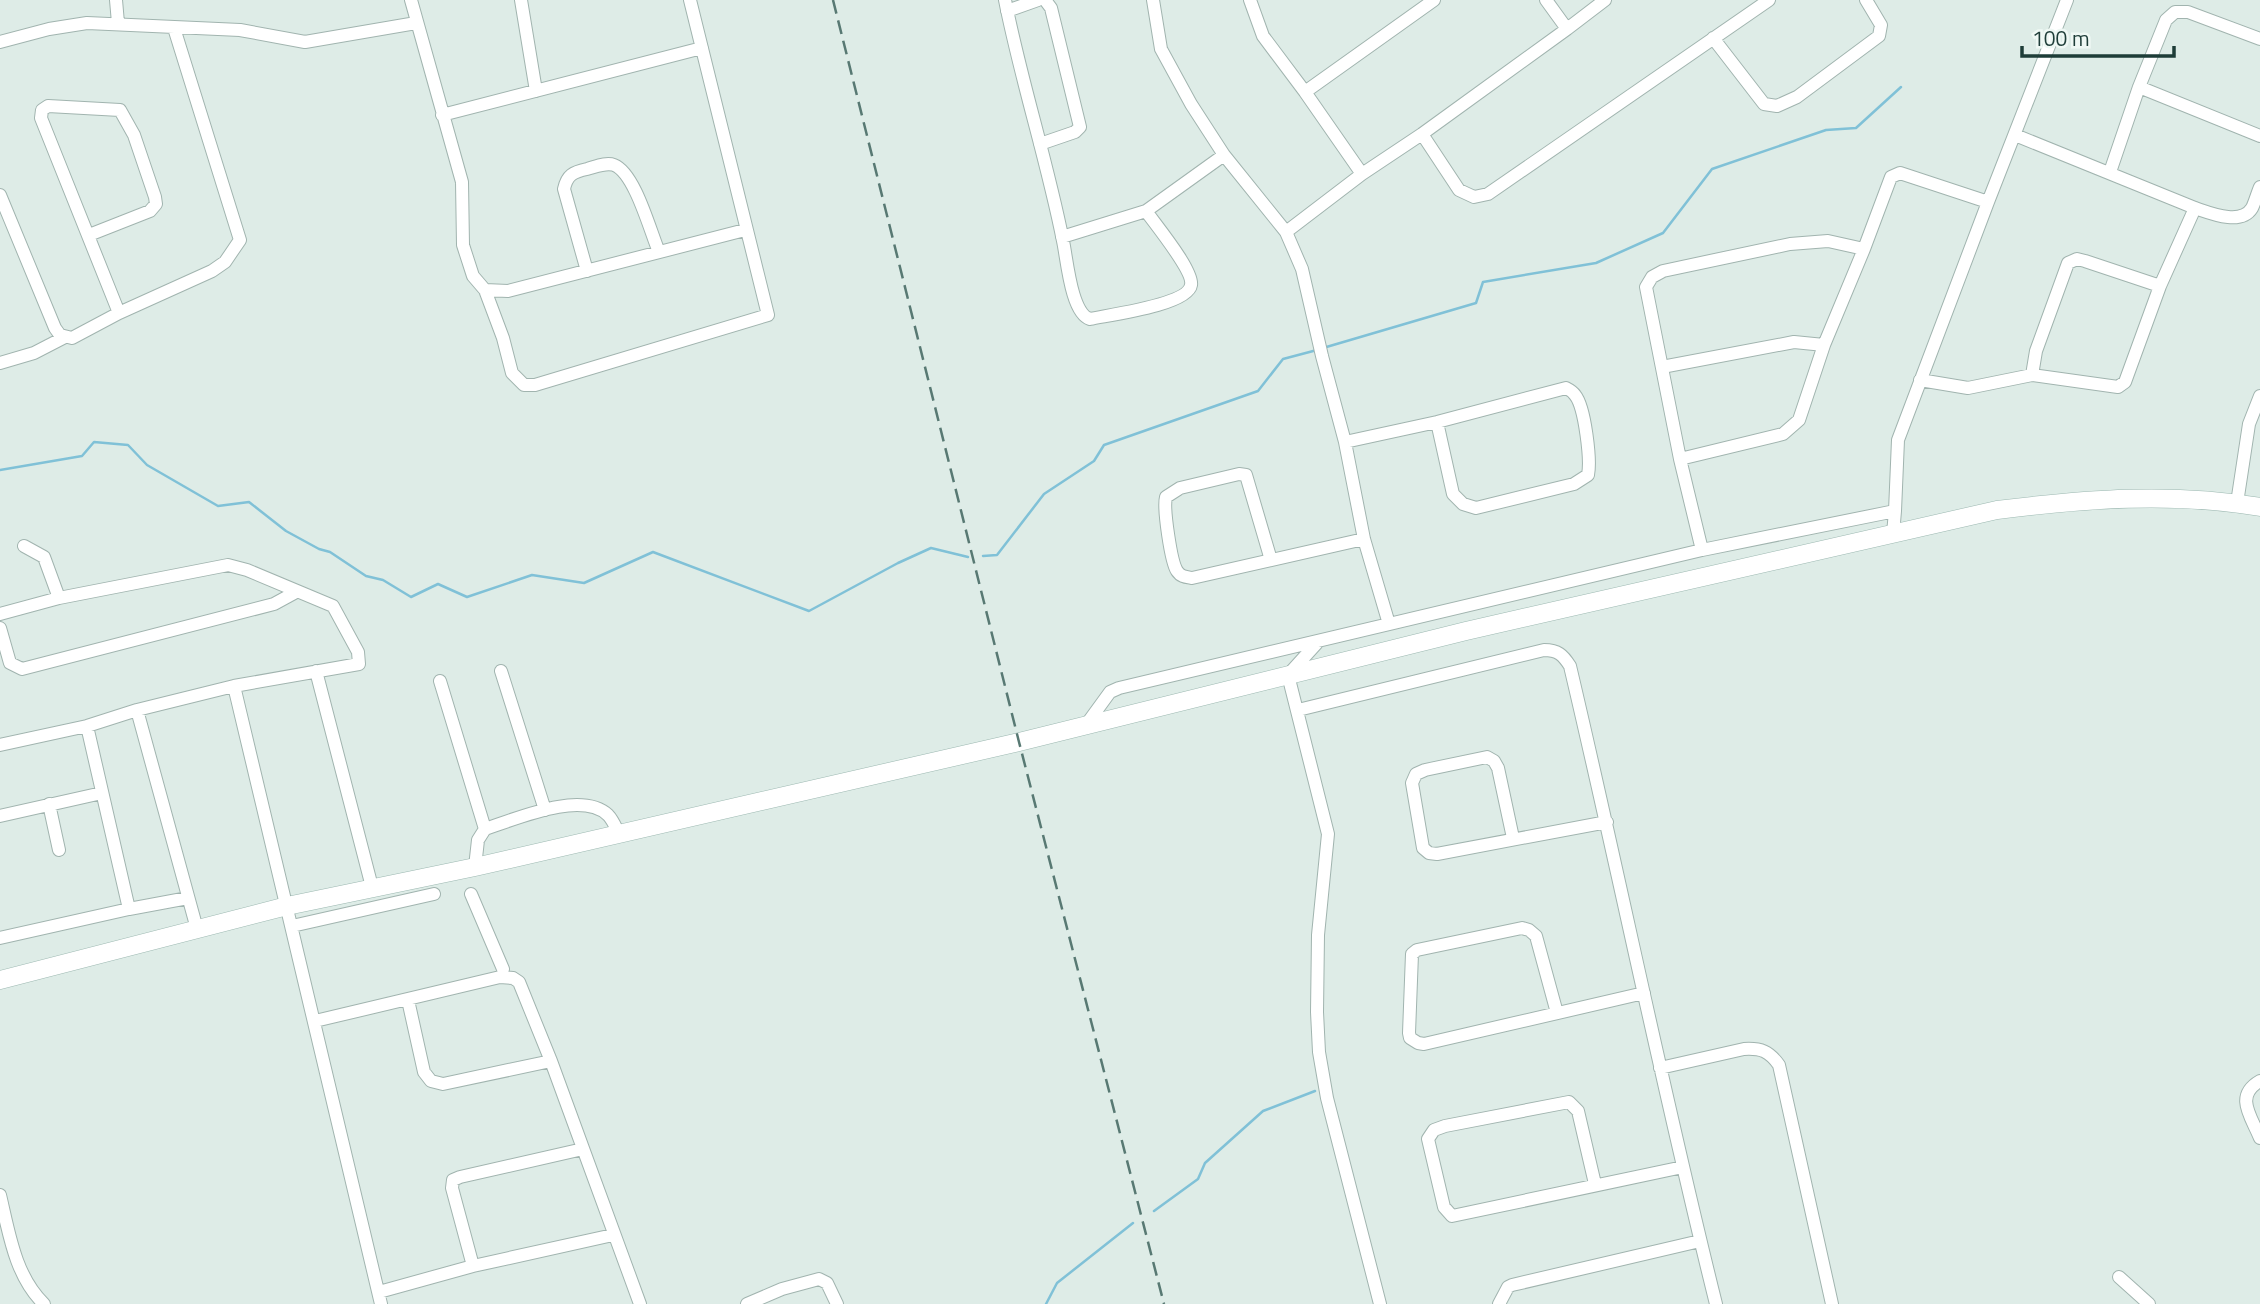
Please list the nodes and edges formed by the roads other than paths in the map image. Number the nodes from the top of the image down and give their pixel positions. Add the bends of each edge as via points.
1 (116, 0) edge
2 (411, 0) edge
3 (536, 0) edge
4 (690, 0) edge
5 (1038, 0) edge
6 (1045, 0) edge
7 (1153, 0) edge
8 (1250, 0) edge
9 (1546, 0) edge
10 (1605, 0) edge
11 (1769, 0) edge
12 (1866, 0) edge
13 (2067, 0) edge
14 (1431, 1) edge
15 (521, 2) edge
16 (1006, 6) edge
17 (118, 23) junction
18 (416, 23) junction
19 (174, 28) junction
20 (1566, 29) junction
21 (1713, 38) junction
22 (2260, 39) edge
23 (0, 42) edge
24 (702, 47) junction
25 (2139, 87) junction
26 (536, 91) junction
27 (1305, 92) junction
28 (442, 115) junction
29 (1422, 134) junction
30 (2015, 135) junction
31 (2260, 136) edge
32 (1040, 144) junction
33 (1224, 155) junction
34 (2110, 172) junction
35 (1362, 174) junction
36 (2260, 187) edge
37 (0, 195) edge
38 (1988, 202) junction
39 (2195, 208) junction
40 (1146, 211) junction
41 (745, 230) junction
42 (1286, 232) junction
43 (89, 235) junction
44 (1062, 237) junction
45 (1864, 249) junction
46 (659, 252) junction
47 (587, 271) junction
48 (2160, 286) junction
49 (485, 290) junction
50 (508, 291) junction
51 (494, 311) junction
52 (119, 313) junction
53 (65, 337) junction
54 (1824, 345) junction
55 (0, 363) edge
56 (1662, 367) junction
57 (2032, 375) junction
58 (1920, 380) junction
59 (2260, 396) edge
60 (1437, 422) junction
61 (1345, 442) junction
62 (1680, 459) junction
63 (2237, 503) junction
64 (2260, 507) edge
65 (1895, 511) junction
66 (1893, 534) junction
67 (1364, 540) junction
68 (24, 546) dead end
69 (1702, 550) junction
70 (1688, 554) junction
71 (1271, 560) junction
72 (1695, 579) junction
73 (296, 592) junction
74 (59, 598) junction
75 (1443, 612) junction
76 (0, 614) edge
77 (1389, 624) junction
78 (0, 628) edge
79 (1466, 631) junction
80 (1317, 642) junction
81 (316, 671) junction
82 (501, 671) dead end
83 (1288, 675) junction
84 (440, 681) dead end
85 (234, 686) junction
86 (137, 709) junction
87 (1298, 710) junction
88 (1086, 725) junction
89 (87, 726) junction
90 (0, 745) edge
91 (102, 793) junction
92 (49, 804) junction
93 (545, 810) junction
94 (0, 816) edge
95 (1607, 822) junction
96 (485, 829) junction
97 (619, 834) junction
98 (1513, 838) junction
99 (60, 850) dead end
100 (475, 867) junction
101 (372, 887) junction
102 (434, 894) dead end
103 (471, 894) dead end
104 (188, 898) junction
105 (287, 906) junction
106 (129, 909) junction
107 (292, 926) junction
108 (198, 929) junction
109 (0, 938) edge
110 (503, 970) dead end
111 (0, 980) edge
112 (1644, 993) junction
113 (408, 1000) junction
114 (1557, 1013) junction
115 (315, 1021) junction
116 (551, 1061) junction
117 (1660, 1068) junction
118 (2260, 1081) edge
119 (2260, 1138) edge
120 (583, 1149) junction
121 (1683, 1167) junction
122 (1595, 1184) junction
123 (0, 1195) edge
124 (613, 1235) junction
125 (1700, 1241) junction
126 (473, 1266) junction
127 (2119, 1277) dead end
128 (380, 1298) edge
129 (44, 1304) edge
130 (640, 1304) edge
131 (747, 1304) edge
132 (837, 1304) edge
133 (1380, 1304) edge
134 (1499, 1304) edge
135 (1716, 1304) edge
136 (1832, 1304) edge
137 (2149, 1304) edge

1 - 17 street
2 - 18 street
3 - 15 street
4 - 24 street
5 - 16 street
6 - 32 street via 1051,8 1080,127
7 - 33 street via 1161,49
8 - 27 street via 1264,36
9 - 20 street
10 - 20 street
11 - 21 street
12 - 21 street via 1881,25 1879,36 1797,97 1777,106 1764,104
13 - 30 street
14 - 27 street
15 - 26 street
16 - 32 street
17 - 19 street
17 - 23 street via 48,29
18 - 19 street via 305,42 240,30
18 - 28 street
19 - 52 street via 240,240 225,262 212,271
20 - 29 street
21 - 29 street via 1488,194 1474,197 1459,190
22 - 25 street via 2188,12 2175,12 2166,20
24 - 26 street
24 - 41 street
25 - 31 street
25 - 34 street
26 - 28 street
27 - 35 street
28 - 49 street via 462,182 463,245 473,276
29 - 35 street
30 - 34 street
30 - 38 street
32 - 44 street
33 - 40 street
33 - 42 street
34 - 39 street
35 - 42 street
36 - 39 street via 2250,211 2241,217
37 - 53 street via 55,328
38 - 45 street via 1900,173 1891,177
38 - 58 street
39 - 48 street
40 - 44 street
40 - 44 street via 1191,281 1188,291 1170,301 1084,317 1076,305
41 - 46 street
41 - 51 street via 768,315 524,385 512,373
42 - 61 street via 1302,269
43 - 43 street via 41,118 48,106 120,110 134,135 155,197 150,211
43 - 52 street
45 - 54 street
45 - 56 street via 1828,241 1790,244 1652,277 1646,287
46 - 47 street
46 - 47 street via 624,172 607,164 576,171 567,178 564,189
47 - 50 street
48 - 57 street via 2125,382 2118,387
48 - 57 street via 2077,259 2068,263 2036,351
49 - 50 street
49 - 51 street
50 - 51 street
52 - 53 street via 72,338
53 - 55 street
54 - 56 street via 1794,342
54 - 62 street via 1799,420 1792,428 1783,435
56 - 62 street
57 - 58 street via 1968,387
58 - 65 street via 1898,440
59 - 63 street via 2249,424
60 - 60 street via 1566,388 1580,403 1591,460 1588,475 1574,484 1476,508 1463,504 1453,494
60 - 61 street
61 - 67 street
62 - 69 street
63 - 64 street
63 - 66 street via 2167,497 2079,500 1997,510
65 - 66 street
65 - 69 street
66 - 72 street
67 - 71 street
67 - 77 street
68 - 74 street via 48,562
69 - 70 street
70 - 72 street
70 - 75 street
71 - 71 street via 1192,578 1180,575 1167,525 1166,498 1180,488 1246,475
72 - 79 street
73 - 74 street via 228,565
73 - 78 street via 274,604 22,669 10,663
73 - 81 street via 333,606 358,652 359,664
74 - 76 street
75 - 77 street
75 - 79 street
77 - 80 street
79 - 83 street
80 - 83 street
80 - 88 street via 1119,688 1110,692
81 - 85 street
81 - 101 street
82 - 93 street
83 - 87 street
83 - 88 street
84 - 96 street
85 - 86 street
85 - 105 street
86 - 89 street
86 - 104 street
87 - 95 street via 1544,650 1560,653 1570,666
87 - 133 street via 1328,834 1318,935 1319,1052
88 - 97 street
89 - 90 street
89 - 91 street
91 - 92 street
91 - 106 street
92 - 94 street
92 - 99 street
93 - 96 street
93 - 97 street via 589,806 610,817
95 - 98 street
95 - 112 street
96 - 100 street via 478,840
97 - 100 street
98 - 98 street via 1429,853 1423,848 1412,783 1416,774 1488,757 1498,768
100 - 101 street
101 - 105 street
102 - 107 street
103 - 110 street
104 - 106 street
104 - 108 street
105 - 107 street
105 - 108 street
106 - 109 street
107 - 115 street
108 - 111 street
112 - 114 street
112 - 117 street
113 - 115 street
113 - 116 street via 513,978 522,988
113 - 116 street via 424,1072 431,1081 443,1084
114 - 114 street via 1418,1043 1409,1033 1412,954 1529,930 1536,936
115 - 128 street
116 - 120 street
117 - 121 street
117 - 136 street via 1744,1049 1771,1053 1779,1065
118 - 119 street via 2245,1098
120 - 124 street
120 - 126 street via 453,1181
121 - 122 street
121 - 125 street
122 - 122 street via 1451,1216 1444,1208 1428,1139 1434,1130 1445,1126 1569,1102 1578,1111
123 - 129 street via 16,1260
124 - 126 street
124 - 130 street
125 - 134 street via 1512,1285
125 - 135 street
126 - 128 street
127 - 137 street
131 - 132 street via 819,1279 833,1291

